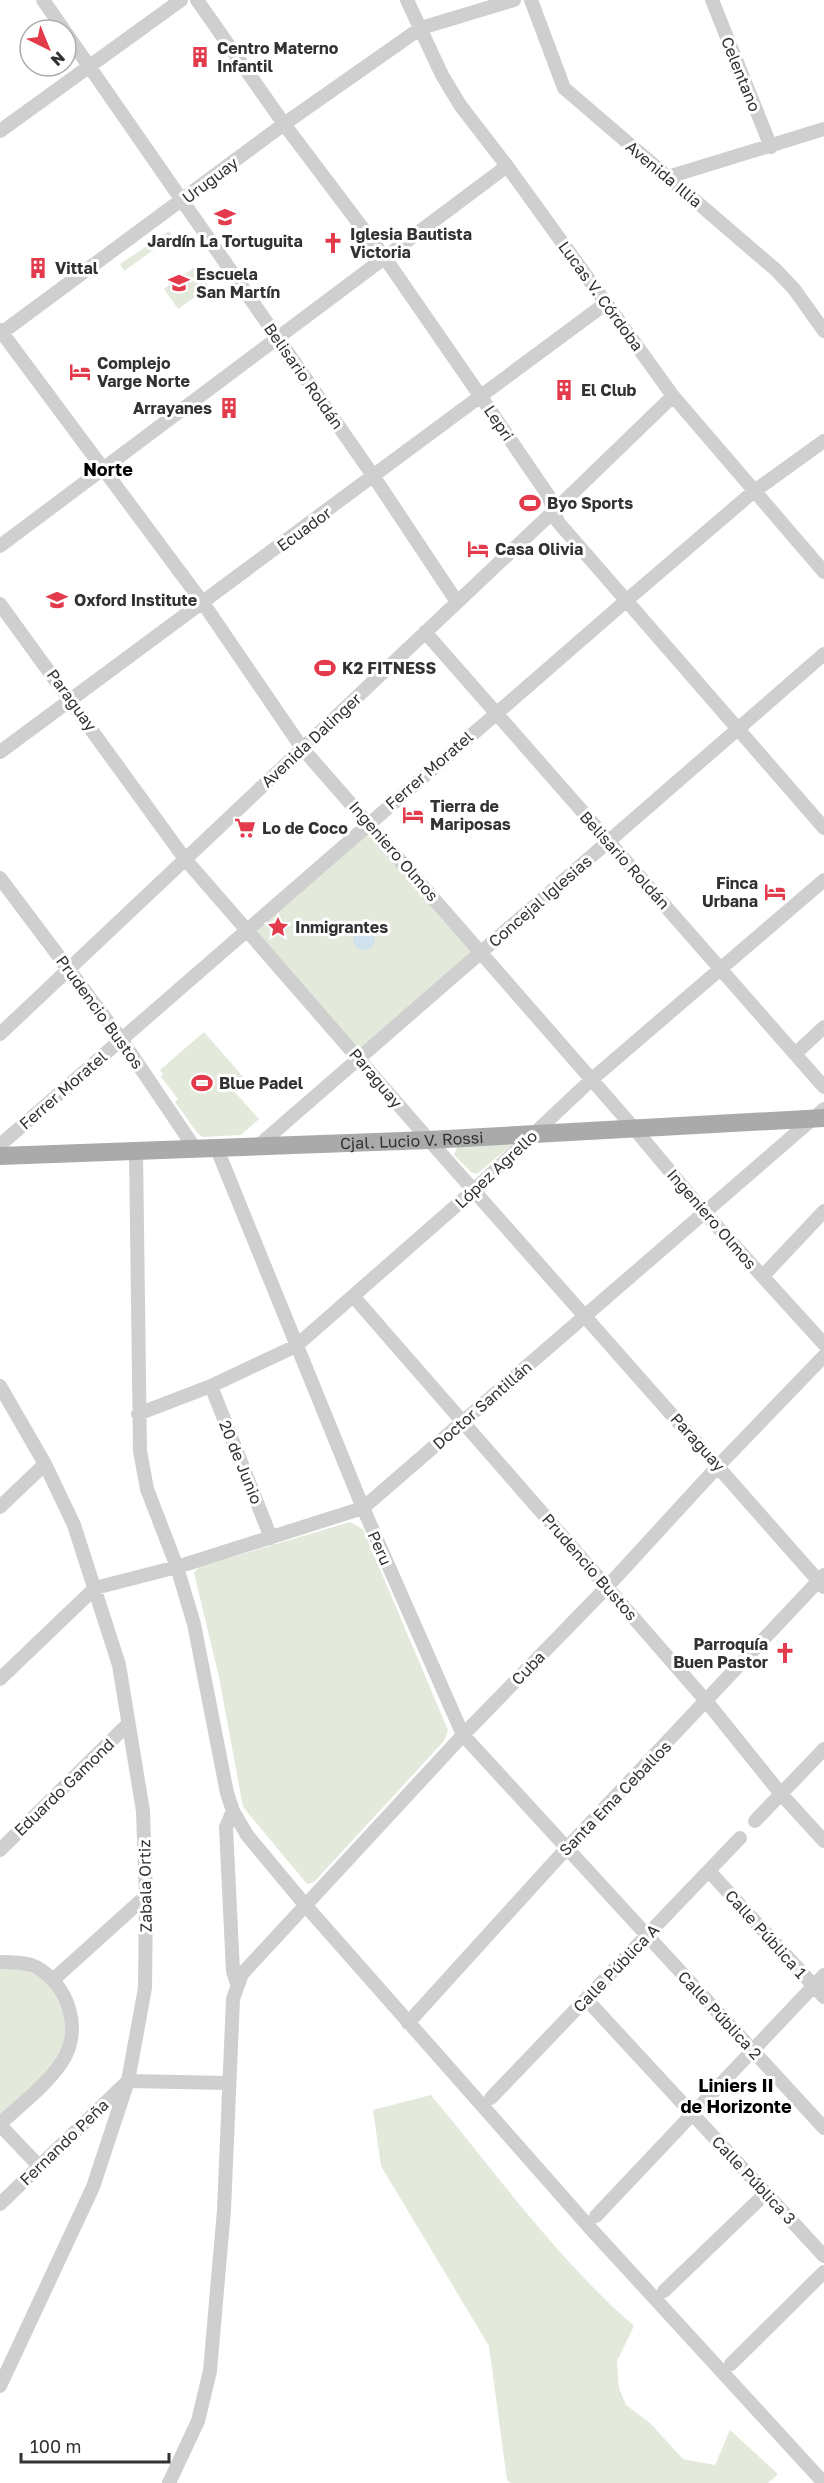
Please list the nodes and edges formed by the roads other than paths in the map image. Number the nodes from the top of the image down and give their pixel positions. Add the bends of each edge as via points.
1 (43, 0) edge
2 (182, 0) edge
3 (197, 0) edge
4 (407, 0) edge
5 (514, 0) edge
6 (531, 0) edge
7 (712, 0) edge
8 (55, 18) edge
9 (421, 27) junction
10 (78, 52) edge
11 (89, 68) junction
12 (284, 124) junction
13 (824, 129) edge
14 (0, 131) edge
15 (771, 147) junction
16 (507, 166) junction
17 (668, 177) junction
18 (183, 200) junction
19 (385, 258) junction
20 (605, 304) junction
21 (824, 331) edge
22 (1, 332) edge
23 (278, 338) junction
24 (673, 396) junction
25 (481, 397) junction
26 (824, 441) edge
27 (102, 470) junction
28 (374, 477) junction
29 (753, 492) junction
30 (555, 510) junction
31 (0, 546) edge
32 (824, 572) edge
33 (627, 600) junction
34 (457, 602) junction
35 (203, 603) junction
36 (0, 604) edge
37 (425, 632) junction
38 (824, 654) edge
39 (72, 699) junction
40 (495, 713) junction
41 (739, 728) junction
42 (302, 748) junction
43 (0, 752) edge
44 (369, 822) junction
45 (824, 828) edge
46 (609, 842) junction
47 (185, 859) junction
48 (0, 878) edge
49 (824, 880) edge
50 (246, 929) junction
51 (481, 952) junction
52 (69, 968) junction
53 (721, 968) junction
54 (824, 1027) edge
55 (0, 1034) edge
56 (121, 1039) junction
57 (795, 1054) junction
58 (361, 1059) junction
59 (591, 1080) junction
60 (824, 1087) edge
61 (820, 1115) edge
62 (633, 1127) junction
63 (536, 1132) junction
64 (429, 1140) junction
65 (0, 1145) edge
66 (257, 1147) junction
67 (217, 1149) junction
68 (196, 1150) junction
69 (135, 1152) junction
70 (0, 1156) edge
71 (474, 1190) junction
72 (824, 1210) edge
73 (704, 1211) junction
74 (763, 1276) junction
75 (353, 1296) junction
76 (584, 1314) junction
77 (824, 1344) edge
78 (296, 1346) junction
79 (824, 1356) edge
80 (0, 1386) edge
81 (211, 1386) junction
82 (5, 1406) edge
83 (138, 1414) junction
84 (464, 1422) junction
85 (45, 1464) junction
86 (719, 1465) junction
87 (0, 1507) edge
88 (363, 1508) junction
89 (271, 1538) junction
90 (177, 1567) junction
91 (822, 1581) edge
92 (607, 1587) junction
93 (95, 1588) junction
94 (0, 1679) edge
95 (707, 1702) junction
96 (128, 1724) junction
97 (463, 1735) junction
98 (824, 1749) edge
99 (781, 1794) junction
100 (233, 1811) junction
101 (755, 1821) dead end
102 (740, 1838) dead end
103 (824, 1841) edge
104 (566, 1849) junction
105 (0, 1850) edge
106 (709, 1871) junction
107 (146, 1896) junction
108 (616, 1902) joint
109 (306, 1906) junction
110 (647, 1935) junction
111 (0, 1962) edge
112 (824, 1975) edge
113 (54, 1979) junction
114 (237, 1984) junction
115 (814, 1986) junction
116 (824, 1997) edge
117 (586, 2000) junction
118 (408, 2022) junction
119 (753, 2050) junction
120 (128, 2081) junction
121 (228, 2083) junction
122 (491, 2098) dead end
123 (692, 2115) junction
124 (0, 2125) edge
125 (824, 2128) edge
126 (39, 2166) junction
127 (766, 2193) junction
128 (0, 2204) edge
129 (596, 2216) dead end
130 (824, 2256) edge
131 (824, 2272) edge
132 (664, 2291) dead end
133 (731, 2364) dead end
134 (0, 2386) edge
135 (169, 2483) edge
136 (824, 2483) edge

1 - 8 street, Belisario Roldán
2 - 11 street
3 - 12 street, Lepri
4 - 9 street, Lucas V. Córdoba
5 - 9 street, Uruguay
6 - 17 street, Avenida Illia via 564,88
7 - 15 street, Celentano
9 - 12 street, Uruguay
9 - 16 street, Lucas V. Córdoba via 460,105
10 - 11 street, Belisario Roldán
11 - 14 street
11 - 18 street, Belisario Roldán
12 - 18 street, Uruguay
12 - 19 street, Lepri
13 - 15 street
15 - 17 street
16 - 19 street
16 - 20 street, Lucas V. Córdoba
17 - 21 street, Avenida Illia via 776,270
18 - 22 street, Uruguay
18 - 23 street, Belisario Roldán
19 - 23 street
19 - 25 street, Lepri
20 - 24 street, Lucas V. Córdoba
20 - 25 street, Ecuador
22 - 27 street, Ingeniero Olmos
23 - 27 street
23 - 28 street, Belisario Roldán
24 - 29 street, Lucas V. Córdoba
24 - 30 street, Avenida Dalinger
25 - 28 street, Ecuador
25 - 30 street, Lepri
26 - 29 street, Ferrer Moratel
27 - 31 street
27 - 35 street, Ingeniero Olmos
28 - 34 street, Belisario Roldán
28 - 35 street, Ecuador
29 - 32 street, Lucas V. Córdoba
29 - 33 street, Ferrer Moratel
30 - 33 street, Lepri via 558,522
30 - 34 street, Avenida Dalinger
33 - 40 street, Ferrer Moratel
33 - 41 street, Lepri
34 - 37 street, Avenida Dalinger
35 - 39 street, Ecuador
35 - 42 street, Ingeniero Olmos
36 - 39 street, Paraguay
37 - 40 street, Belisario Roldán
37 - 42 street, Avenida Dalinger
38 - 41 street, Concejal Iglesias
39 - 43 street, Ecuador
39 - 47 street, Paraguay
40 - 44 street, Ferrer Moratel
40 - 46 street, Belisario Roldán
41 - 45 street, Lepri
41 - 46 street, Concejal Iglesias
42 - 44 street, Ingeniero Olmos
42 - 47 street, Avenida Dalinger
44 - 50 street, Ferrer Moratel
44 - 51 street, Ingeniero Olmos
46 - 51 street, Concejal Iglesias
46 - 53 street, Belisario Roldán
47 - 50 street, Paraguay
47 - 52 street, Avenida Dalinger
48 - 52 street, Prudencio Bustos
49 - 53 street, López Agrello
50 - 56 street, Ferrer Moratel
50 - 58 street, Paraguay
51 - 58 street, Concejal Iglesias
51 - 59 street, Ingeniero Olmos
52 - 55 street, Avenida Dalinger
52 - 56 street, Prudencio Bustos
53 - 57 street, Belisario Roldán
53 - 59 street, López Agrello
54 - 57 street
56 - 65 street, Ferrer Moratel
56 - 68 street, Prudencio Bustos
57 - 60 street, Belisario Roldán
58 - 64 street, Paraguay
58 - 66 street, Concejal Iglesias
59 - 62 street, Ingeniero Olmos
59 - 63 street, López Agrello
61 - 62 main road, Cjal. Lucio V. Rossi
61 - 73 street, Doctor Santillán
62 - 63 main road, Cjal. Lucio V. Rossi
62 - 73 street, Ingeniero Olmos
63 - 64 main road, Cjal. Lucio V. Rossi
63 - 71 street, López Agrello
64 - 66 main road, Cjal. Lucio V. Rossi
64 - 71 street, Paraguay
66 - 67 main road, Cjal. Lucio V. Rossi
67 - 68 main road, Cjal. Lucio V. Rossi
67 - 78 street, Peru
68 - 69 main road, Cjal. Lucio V. Rossi
69 - 70 main road, Cjal. Lucio V. Rossi
69 - 83 street
71 - 75 street, López Agrello
71 - 76 street, Paraguay
72 - 74 street
73 - 74 street, Ingeniero Olmos
73 - 76 street, Doctor Santillán
74 - 77 street, Ingeniero Olmos
75 - 78 street, López Agrello
75 - 84 street, Prudencio Bustos
76 - 84 street, Doctor Santillán
76 - 86 street, Paraguay
78 - 81 street, López Agrello
78 - 88 street, Peru
79 - 86 street, Cuba
80 - 82 street, Zabala Ortiz
81 - 83 street, López Agrello
81 - 89 street, 20 de Junio
82 - 85 street, Zabala Ortiz
83 - 90 street via 147,1489
84 - 88 street, Doctor Santillán
84 - 92 street, Prudencio Bustos
85 - 87 street
85 - 93 street, Zabala Ortiz via 74,1525
86 - 91 street, Paraguay
86 - 92 street, Cuba
88 - 89 street, Doctor Santillán
88 - 97 street, Peru
89 - 90 street, Doctor Santillán
90 - 93 street, Doctor Santillán
90 - 100 street via 194,1624
91 - 95 street, Santa Ema Ceballos
92 - 95 street, Prudencio Bustos
92 - 97 street, Cuba
93 - 94 street
93 - 96 street, Zabala Ortiz via 119,1665
95 - 99 street, Prudencio Bustos
95 - 104 street, Santa Ema Ceballos
96 - 105 street, Eduardo Gamond
96 - 107 street, Zabala Ortiz via 143,1811
97 - 104 street, Peru
97 - 109 street, Cuba
98 - 99 street
99 - 101 street
99 - 103 street, Prudencio Bustos
100 - 109 street via 247,1835
100 - 114 street via 226,1827 233,1971
102 - 106 street, Calle Pública A
104 - 108 street, Peru
104 - 118 street, Santa Ema Ceballos
106 - 110 street, Calle Pública A
106 - 115 street, Calle Pública 1
107 - 113 street
107 - 120 street, Zabala Ortiz via 145,1988
108 - 110 street, Calle Pública 2
109 - 114 street, Cuba
109 - 118 street
110 - 117 street, Calle Pública A
110 - 119 street, Calle Pública 2
111 - 113 street via 34,1966
112 - 115 street
113 - 124 street via 67,2001 72,2024 70,2044 53,2074
114 - 121 street
115 - 116 street, Calle Pública 1
115 - 119 street
117 - 122 street, Calle Pública A
117 - 123 street, Calle Pública 3
118 - 136 street
119 - 123 street
119 - 125 street, Calle Pública 2
120 - 121 street
120 - 126 street, Fernando Peña
120 - 134 street, Zabala Ortiz via 93,2187
121 - 135 street via 224,2210 210,2371 198,2421
123 - 127 street, Calle Pública 3
123 - 129 street
124 - 126 street
126 - 128 street, Fernando Peña
127 - 130 street, Calle Pública 3
127 - 132 street
131 - 133 street

